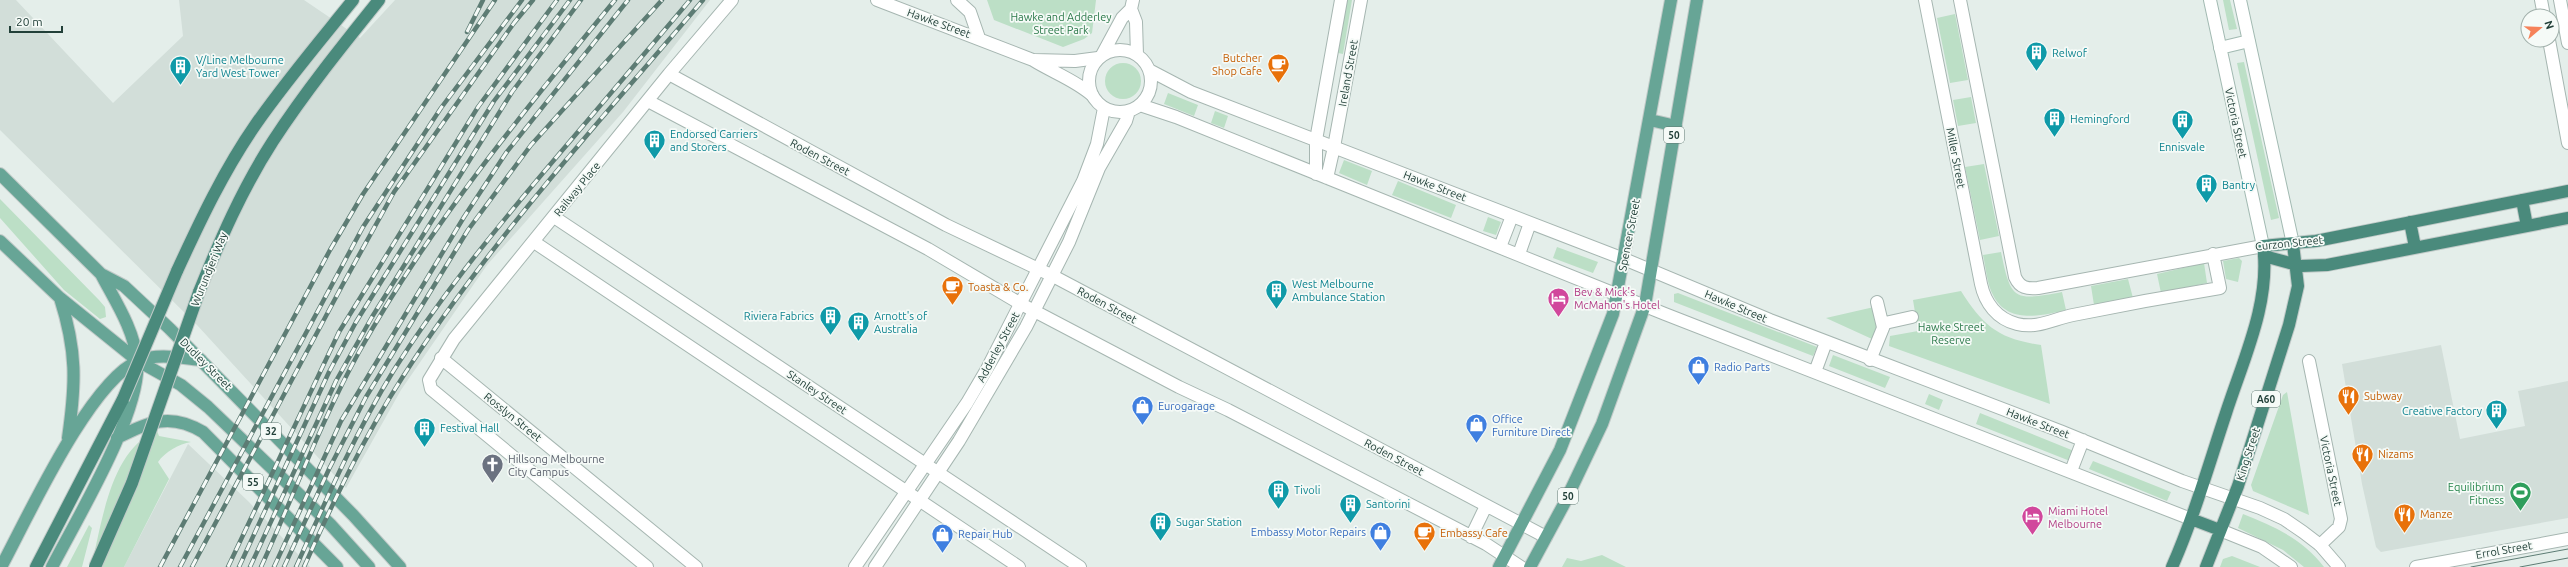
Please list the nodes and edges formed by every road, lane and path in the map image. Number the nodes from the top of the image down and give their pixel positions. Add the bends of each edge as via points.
1 (353, 0) edge
2 (379, 0) edge
3 (732, 0) edge
4 (877, 0) edge
5 (957, 0) edge
6 (1341, 0) edge
7 (1361, 0) edge
8 (1671, 0) edge
9 (1697, 0) edge
10 (1925, 0) edge
11 (1960, 0) edge
12 (2210, 0) edge
13 (2240, 0) edge
14 (2560, 0) edge
15 (1132, 5) edge
16 (979, 38) junction
17 (2249, 41) junction
18 (2568, 44) edge
19 (2220, 48) junction
20 (2550, 48) edge
21 (1137, 55) junction
22 (1100, 57) junction
23 (1033, 60) junction
24 (1149, 70) junction
25 (669, 74) junction
26 (1092, 95) junction
27 (648, 101) junction
28 (1140, 105) junction
29 (1104, 108) junction
30 (1129, 111) junction
31 (1650, 120) junction
32 (1676, 126) junction
33 (1316, 140) junction
34 (2568, 143) edge
35 (1334, 147) junction
36 (0, 174) edge
37 (1322, 176) junction
38 (2568, 191) edge
39 (2522, 200) junction
40 (1512, 216) junction
41 (554, 218) junction
42 (2568, 218) edge
43 (2410, 222) junction
44 (1530, 223) junction
45 (2527, 226) junction
46 (0, 241) edge
47 (534, 242) junction
48 (2293, 244) junction
49 (1500, 247) junction
50 (2415, 247) junction
51 (2263, 251) junction
52 (1518, 254) junction
53 (2213, 254) junction
54 (1624, 259) junction
55 (2296, 265) junction
56 (1038, 269) junction
57 (1651, 270) junction
58 (101, 274) junction
59 (1053, 276) junction
60 (1618, 294) junction
61 (60, 298) junction
62 (1877, 302) dead end
63 (1021, 304) junction
64 (1645, 306) junction
65 (1035, 311) junction
66 (1912, 317) dead end
67 (1883, 327) junction
68 (1826, 342) junction
69 (441, 358) junction
70 (201, 360) junction
71 (1870, 360) junction
72 (138, 361) junction
73 (2308, 361) dead end
74 (1815, 372) junction
75 (118, 438) junction
76 (2083, 440) junction
77 (68, 441) junction
78 (926, 464) junction
79 (2072, 471) junction
80 (939, 472) junction
81 (2201, 488) junction
82 (907, 493) junction
83 (2233, 498) junction
84 (920, 502) junction
85 (1486, 506) junction
86 (2191, 519) junction
87 (1523, 525) junction
88 (2220, 530) junction
89 (1471, 537) junction
90 (1546, 537) junction
91 (2568, 539) edge
92 (2320, 546) junction
93 (1506, 556) junction
94 (1, 567) edge
95 (36, 567) edge
96 (52, 567) edge
97 (95, 567) edge
98 (337, 567) edge
99 (369, 567) edge
100 (400, 567) edge
101 (647, 567) edge
102 (696, 567) edge
103 (856, 567) edge
104 (875, 567) edge
105 (1020, 567) edge
106 (1080, 567) edge
107 (1499, 567) edge
108 (1521, 567) edge
109 (1530, 567) edge
110 (2172, 567) edge
111 (2206, 567) edge
112 (2292, 567) edge
113 (2339, 567) edge
114 (2416, 567) edge

1 - 95 highway, bridge via 294,72 255,125 202,216 123,399
2 - 97 highway, Wurundjeri Way, bridge via 321,72 272,142 223,233 199,292 132,483
3 - 25 street, Railway Place
4 - 16 street, Hawke Street
5 - 16 street, Hawke Street via 970,12
6 - 33 street, Ireland Street
7 - 35 street, Ireland Street
8 - 31 main road, Spencer Street / 50
9 - 32 main road, 50
10 - 53 street, Miller Street via 1982,292 1996,313 2016,324 2039,325 2067,316 2220,288
11 - 53 street, Curzon Street via 2015,277 2022,287 2038,288
12 - 19 street, Victoria Street
13 - 17 street
14 - 18 street
15 - 21 street via 1136,22
15 - 22 street
16 - 23 street, Hawke Street
17 - 19 street
17 - 48 street
19 - 51 street, Victoria Street
20 - 34 street
21 - 22 street via 1120,50
21 - 24 street
22 - 23 street, Hawke Street via 1075,61
22 - 26 street via 1090,72 1089,88
23 - 26 street, Hawke Street via 1056,75 1080,85
24 - 28 street via 1150,89
24 - 33 street, Hawke Street via 1191,92
25 - 27 street, Railway Place
25 - 56 street, Roden Street via 946,225
26 - 29 street
27 - 41 street, Railway Place
27 - 63 street via 928,249
28 - 30 street
28 - 37 street
29 - 30 street via 1120,112
29 - 56 street, Adderley Street via 1097,144 1083,181
30 - 59 street, Adderley Street via 1090,187
31 - 32 main road
31 - 54 main road, Spencer Street / 50
32 - 57 main road, 50
33 - 35 street, Hawke Street
33 - 37 street, Ireland Street
35 - 37 street, Ireland Street
35 - 40 street, Hawke Street
36 - 58 main road, Dudley Street / 32
37 - 49 street
38 - 39 highway, Curzon Street
39 - 43 highway, Curzon Street
39 - 45 highway
40 - 44 street, Hawke Street
40 - 49 street
41 - 47 street, Railway Place
41 - 78 street, Stanley Street
42 - 45 highway, Curzon Street
43 - 48 highway, Curzon Street
43 - 50 highway
44 - 52 street
44 - 54 street, Hawke Street
45 - 50 highway, Curzon Street
46 - 61 main road, 32
47 - 69 street, Railway Place
47 - 82 street
48 - 51 highway, Curzon Street
48 - 55 highway, King Street
49 - 52 street
50 - 55 highway, Curzon Street via 2327,265
51 - 53 street, Curzon Street
51 - 55 highway, Curzon Street
51 - 81 highway via 2264,284 2258,314
52 - 60 street
54 - 57 street, Hawke Street
54 - 60 main road, Spencer Street / 50
55 - 83 highway, King Street / A60 via 2297,290 2289,325
56 - 59 street, Roden Street
56 - 63 street, Adderley Street
57 - 64 main road, 50
57 - 68 street, Hawke Street
58 - 70 main road, Dudley Street / 32 via 124,286
58 - 72 main road via 134,341
59 - 65 street, Adderley Street
59 - 85 street, Roden Street
60 - 64 street
60 - 87 main road, Spencer Street / 50 via 1576,414
61 - 72 main road, 32
61 - 77 main road via 71,335 75,367
62 - 67 street
63 - 65 street
63 - 78 street, Adderley Street via 975,389
64 - 74 street
64 - 90 main road, 50 via 1602,424
65 - 80 street, Adderley Street
65 - 89 street
66 - 67 street via 1885,323
67 - 71 street
68 - 71 street, Hawke Street
68 - 74 street
69 - 101 street, Railway Place via 428,382 431,389
69 - 102 street, Rosslyn Street
70 - 72 main road via 160,356
70 - 100 main road, Dudley Street / 32
71 - 76 street, Hawke Street
72 - 75 main road via 133,398
72 - 77 main road via 108,386
72 - 99 main road, 32 via 181,385 208,407 330,524
73 - 92 street, Victoria Street via 2341,519 2340,525
74 - 79 street
75 - 96 main road
75 - 98 main road, 55 via 158,422 175,420 196,427
76 - 79 street
76 - 81 street, Hawke Street
77 - 94 main road
78 - 80 street, Stanley Street
78 - 82 street, Adderley Street
79 - 86 street
80 - 84 street, Adderley Street
80 - 106 street, Stanley Street
81 - 83 street, Hawke Street
81 - 86 highway
82 - 84 street
82 - 103 street, Adderley Street
83 - 88 highway, King Street / A60
83 - 92 street, Hawke Street via 2284,519
84 - 104 street, Adderley Street
84 - 105 street
85 - 87 street, Roden Street
85 - 89 street
86 - 88 highway
86 - 110 highway
87 - 90 street, Roden Street
87 - 93 main road, Spencer Street / 50
88 - 111 highway, King Street / A60
88 - 112 street via 2262,547
89 - 93 street
90 - 109 main road, 50
91 - 114 street, Errol Street
92 - 113 street
93 - 107 main road, Spencer Street / 50
93 - 108 street

